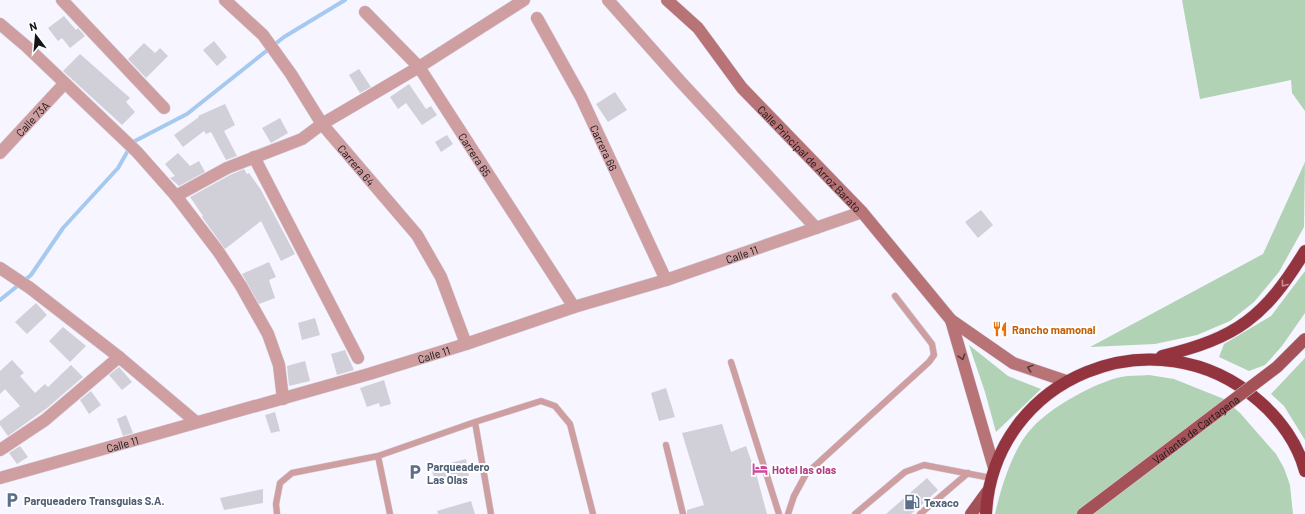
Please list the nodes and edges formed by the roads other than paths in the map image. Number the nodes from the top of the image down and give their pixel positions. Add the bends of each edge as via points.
1 (62, 0) edge
2 (225, 0) edge
3 (524, 0) edge
4 (608, 0) edge
5 (667, 0) edge
6 (365, 12) dead end
7 (537, 18) dead end
8 (0, 24) edge
9 (419, 67) junction
10 (64, 84) junction
11 (164, 108) dead end
12 (322, 124) junction
13 (0, 154) edge
14 (254, 157) junction
15 (176, 196) junction
16 (862, 212) junction
17 (816, 228) junction
18 (1305, 251) edge
19 (0, 268) edge
20 (666, 280) junction
21 (895, 296) dead end
22 (574, 307) junction
23 (951, 320) junction
24 (1305, 339) edge
25 (466, 344) junction
26 (118, 357) junction
27 (358, 358) dead end
28 (1154, 358) junction
29 (731, 362) dead end
30 (1066, 381) junction
31 (283, 399) junction
32 (196, 422) junction
33 (476, 422) junction
34 (666, 445) dead end
35 (0, 450) edge
36 (378, 456) junction
37 (1305, 471) edge
38 (968, 473) junction
39 (993, 473) junction
40 (0, 478) edge
41 (987, 492) junction
42 (277, 514) edge
43 (390, 514) edge
44 (491, 514) edge
45 (593, 514) edge
46 (683, 514) edge
47 (779, 514) edge
48 (788, 514) edge
49 (856, 514) edge
50 (920, 514) edge
51 (971, 514) edge
52 (986, 514) edge
53 (1083, 514) edge

1 - 11 street
2 - 12 street, Carrera 64 via 263,35
3 - 9 street
4 - 17 street
5 - 16 street, Calle Principal de Arroz Barato via 698,28 742,88
6 - 9 street, Carrera 65
7 - 20 street, Carrera 66 via 581,97
8 - 10 street
9 - 12 street
9 - 22 street, Carrera 65
10 - 13 street, Calle 73A
10 - 15 street via 137,152
12 - 14 street via 302,139
12 - 25 street, Carrera 64 via 417,235 441,277
14 - 15 street via 221,170
14 - 27 street
15 - 31 street via 226,263 268,334 279,364
16 - 17 street, Calle 11
16 - 23 street, Calle Principal de Arroz Barato
17 - 20 street, Calle 11
18 -> 28 highway via 1274,297 1241,327 1195,348
19 - 26 street via 30,288
20 - 22 street, Calle 11
21 - 48 lane via 932,344 934,355 806,474
22 - 25 street, Calle 11
30 -> 23 street, Calle Principal de Arroz Barato via 1013,363
23 -> 39 street, Calle Principal de Arroz Barato
24 - 53 main road, Variante de Cartagena, bridge via 1277,367
25 - 31 street, Calle 11
26 - 32 street
26 - 35 street via 45,420
28 - 30 highway via 1118,362 1083,372
28 - 37 highway via 1186,362 1204,368 1245,389 1269,410 1289,436
29 - 47 lane
30 - 39 highway via 1043,397 1023,418 1006,442
31 - 32 street, Calle 11
32 - 40 street, Calle 11
33 - 36 lane
33 - 44 lane
33 - 45 lane via 541,402 555,406 570,424
34 - 46 lane
36 - 42 lane via 292,473 280,483
36 - 43 lane
38 - 39 lane
38 - 49 lane via 924,465 905,472
38 - 50 lane
39 - 41 highway
41 - 51 main road
41 - 52 highway

